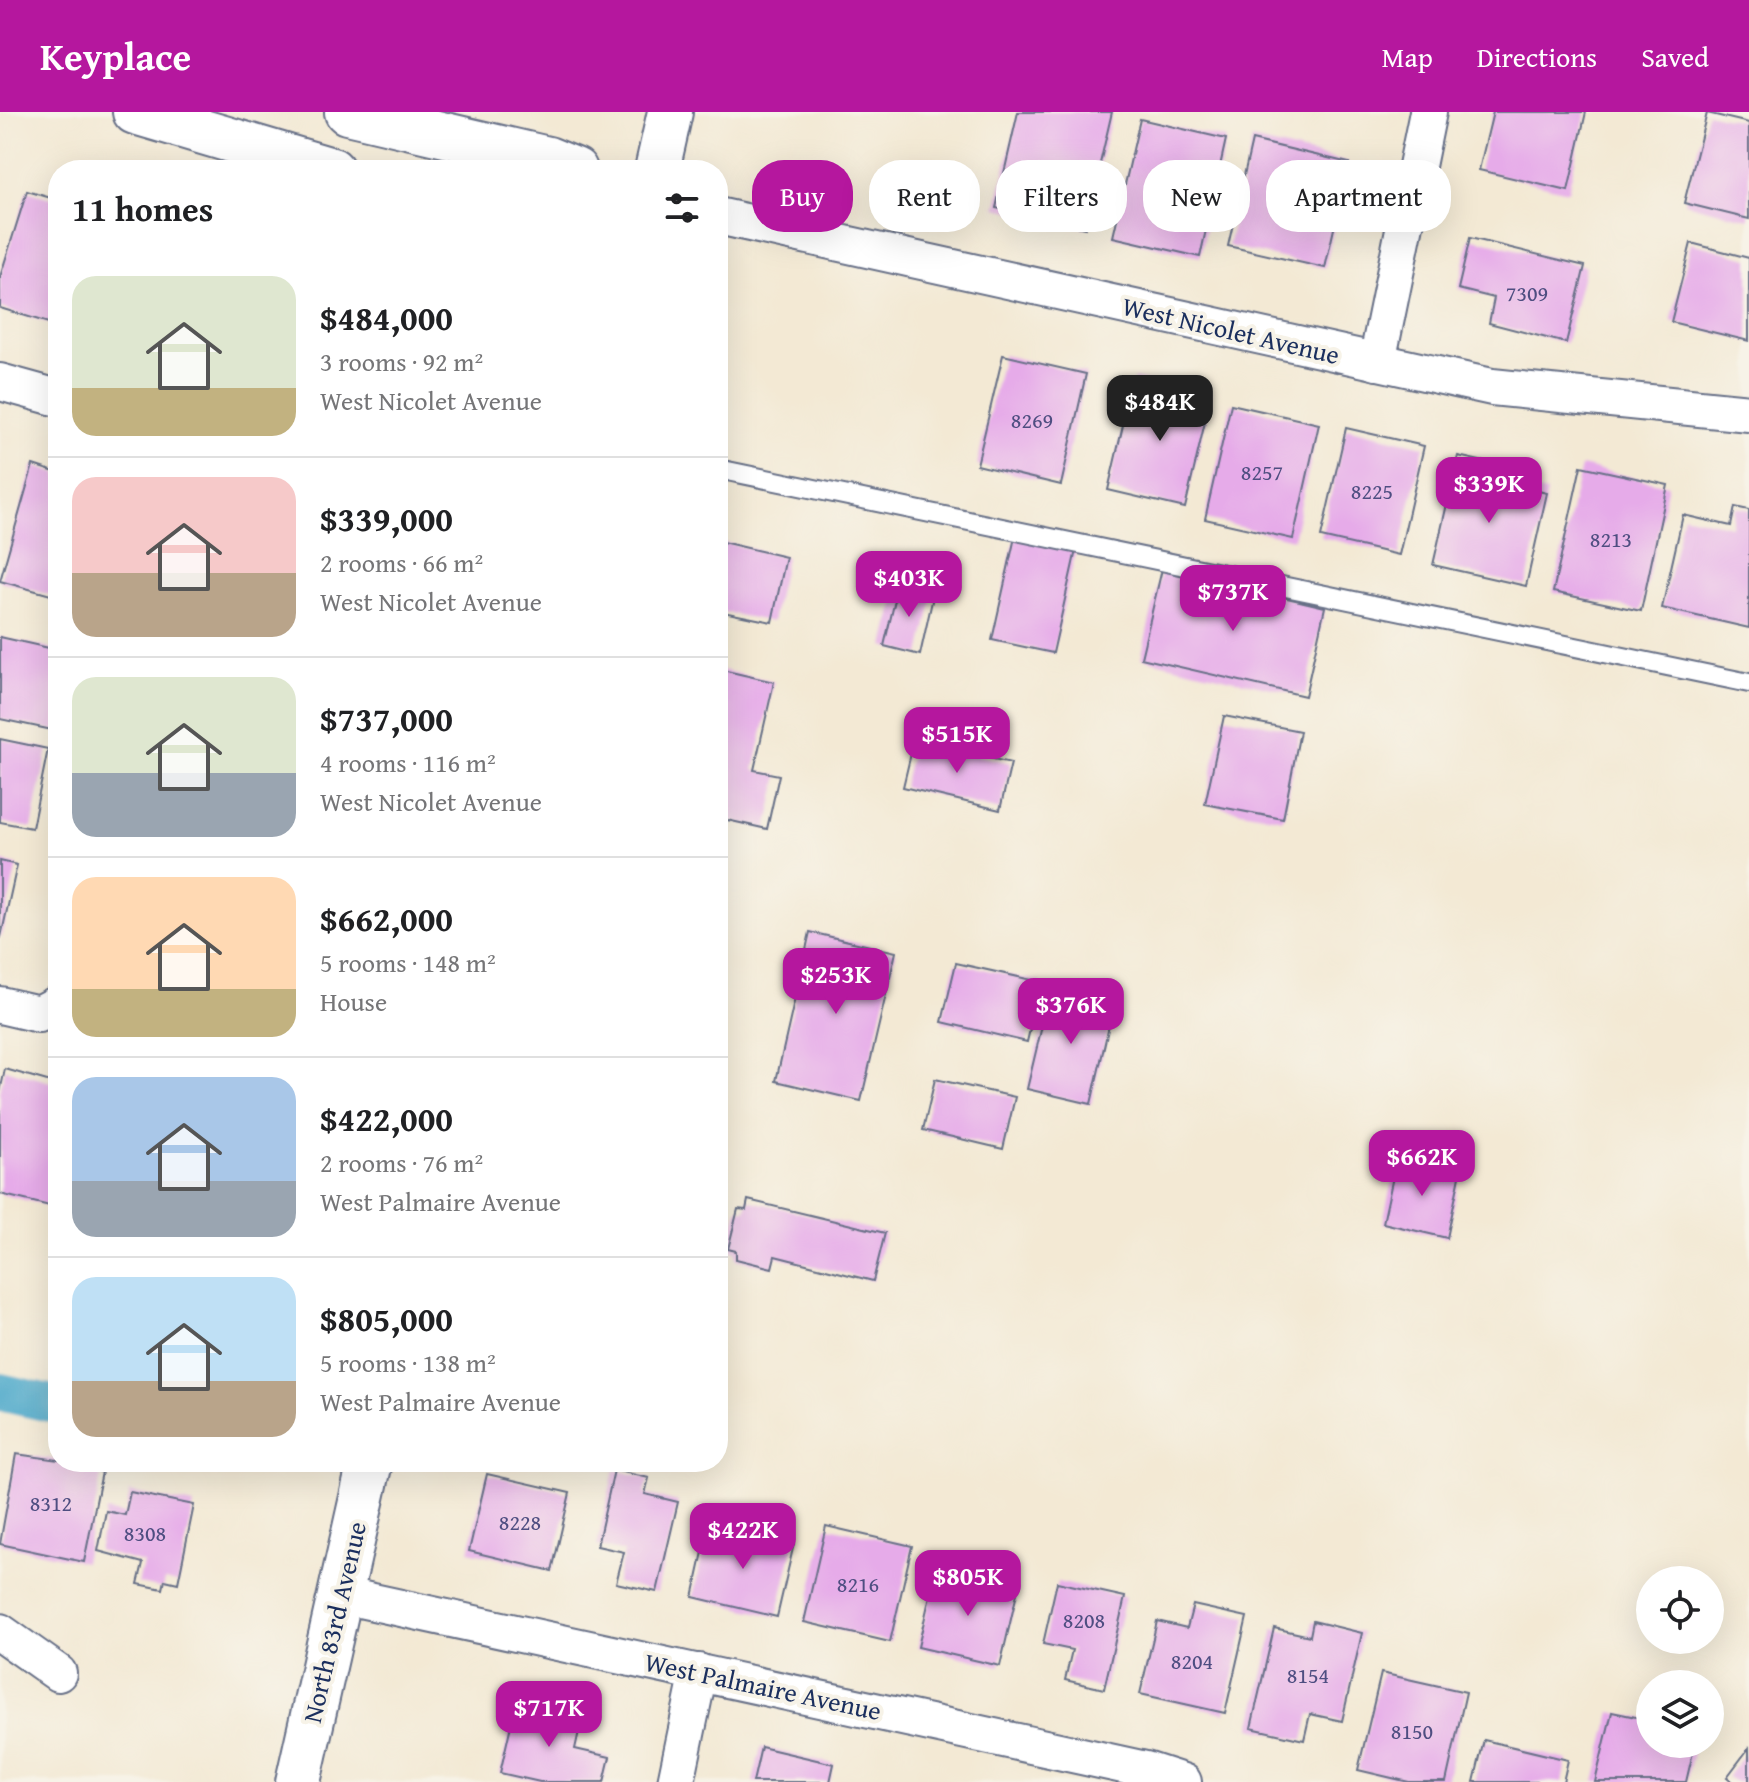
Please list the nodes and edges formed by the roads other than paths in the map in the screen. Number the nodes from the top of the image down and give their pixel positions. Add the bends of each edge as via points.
1 (135, 112) edge
2 (347, 112) edge
3 (670, 112) edge
4 (1428, 112) edge
5 (298, 160) edge
6 (550, 160) edge
7 (659, 160) edge
8 (728, 218) edge
9 (1377, 362) junction
10 (0, 382) edge
11 (48, 395) edge
12 (1749, 413) edge
13 (728, 471) edge
14 (1749, 683) edge
15 (0, 1005) edge
16 (48, 1009) edge
17 (368, 1472) edge
18 (341, 1595) junction
19 (0, 1632) edge
20 (699, 1672) junction
21 (58, 1673) dead end
22 (298, 1782) edge
23 (676, 1782) edge
24 (1183, 1782) edge

1 - 5 street
2 - 6 street
3 - 7 street
4 - 9 street
8 - 9 street, West Nicolet Avenue
9 - 12 street, West Nicolet Avenue via 1522,391
10 - 11 street
13 - 14 lane
15 - 16 street via 39,1014
17 - 18 street, North 83rd Avenue
18 - 20 street, West Palmaire Avenue
18 - 22 street, North 83rd Avenue
19 - 21 street
20 - 23 street
20 - 24 street, West Palmaire Avenue

